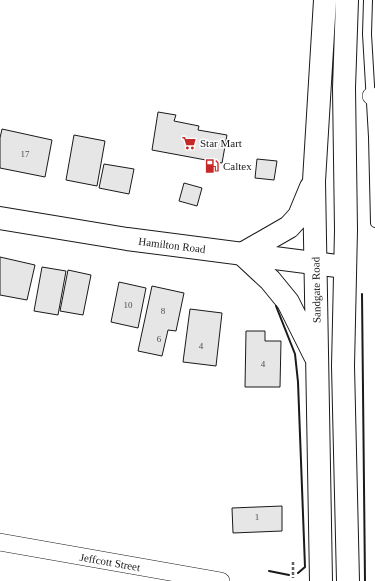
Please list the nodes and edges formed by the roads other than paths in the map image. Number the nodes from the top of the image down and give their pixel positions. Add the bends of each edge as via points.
1 (325, 0) edge
2 (347, 0) edge
3 (368, 0) edge
4 (373, 96) edge
5 (314, 181) junction
6 (0, 218) edge
7 (375, 223) edge
8 (242, 254) junction
9 (315, 264) junction
10 (345, 267) junction
11 (317, 362) junction
12 (0, 542) edge
13 (221, 581) edge
14 (321, 581) edge
15 (348, 581) edge

1 - 5 main road, Sandgate Road
2 - 10 main road via 344,88
3 - 4 lane via 367,34
4 - 7 lane
5 - 8 main road via 299,216 289,227
5 - 9 main road, Sandgate Road
6 - 8 main road, Hamilton Road via 127,239
8 - 9 main road, Hamilton Road
8 - 11 main road via 270,280 288,302
9 - 10 main road, Hamilton Road
9 - 11 main road, Sandgate Road
10 - 15 main road via 343,366
11 - 14 main road, Sandgate Road
12 - 13 street, Jeffcott Street

